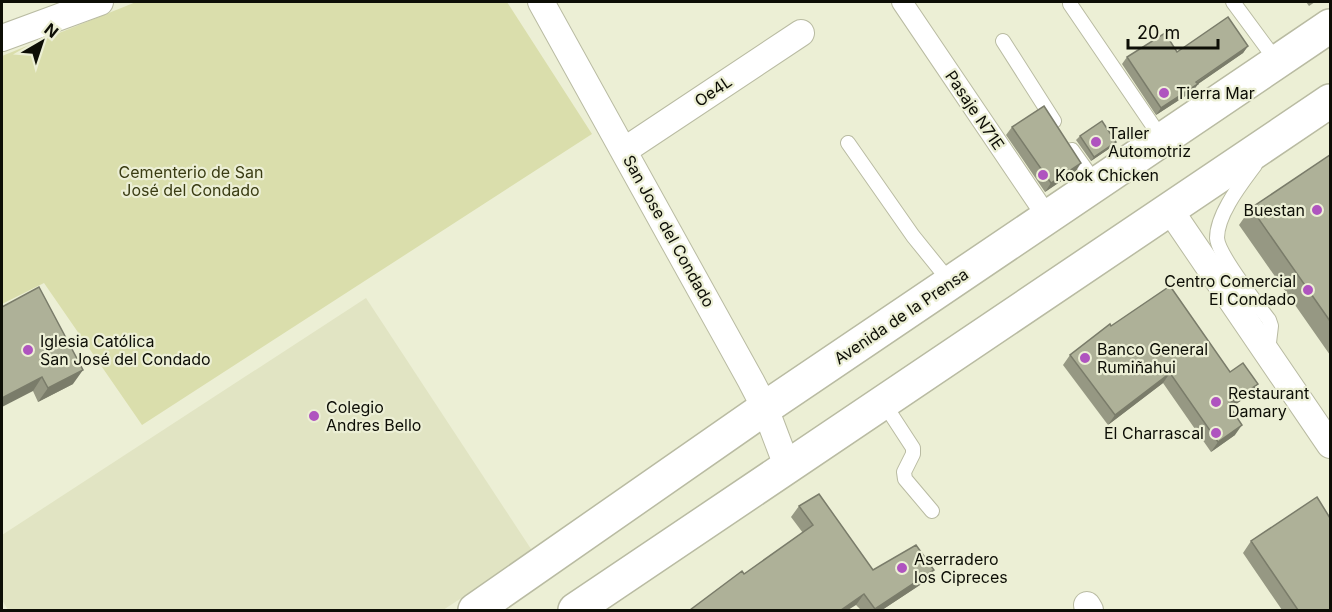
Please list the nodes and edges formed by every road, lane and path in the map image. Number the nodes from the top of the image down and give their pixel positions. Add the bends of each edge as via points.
1 (100, 2) edge
2 (541, 2) edge
3 (902, 2) edge
4 (1233, 2) edge
5 (1070, 4) dead end
6 (1330, 26) edge
7 (801, 33) dead end
8 (2, 38) edge
9 (1003, 41) dead end
10 (1278, 63) junction
11 (1330, 100) edge
12 (1273, 140) junction
13 (1163, 141) junction
14 (848, 143) dead end
15 (625, 150) junction
16 (1097, 185) junction
17 (1170, 210) junction
18 (1048, 218) junction
19 (951, 283) junction
20 (1268, 356) junction
21 (882, 402) junction
22 (765, 408) junction
23 (1330, 446) edge
24 (788, 466) junction
25 (932, 511) dead end
26 (475, 610) edge
27 (575, 610) edge

1 - 8 street
2 - 15 street, San Jose del Condado
3 - 18 street, Pasaje N71E
4 - 10 lane
5 - 13 lane
6 - 10 main road, Avenida de la Prensa
7 - 15 street, Oe4L
9 - 16 lane
10 - 13 main road, Avenida de la Prensa
11 - 12 main road
12 - 17 main road
12 - 20 lane via 1232,196 1217,239 1222,253 1269,320
13 - 16 main road, Avenida de la Prensa
14 - 19 lane
15 - 22 street, San Jose del Condado
16 - 18 main road, Avenida de la Prensa
17 - 20 street
17 - 21 main road
18 - 19 main road, Avenida de la Prensa
19 - 22 main road, Avenida de la Prensa
20 - 23 street
21 - 24 main road
21 - 25 lane via 913,448 905,479
22 - 24 street, San Jose del Condado
22 - 26 main road, Avenida de la Prensa
24 - 27 main road

